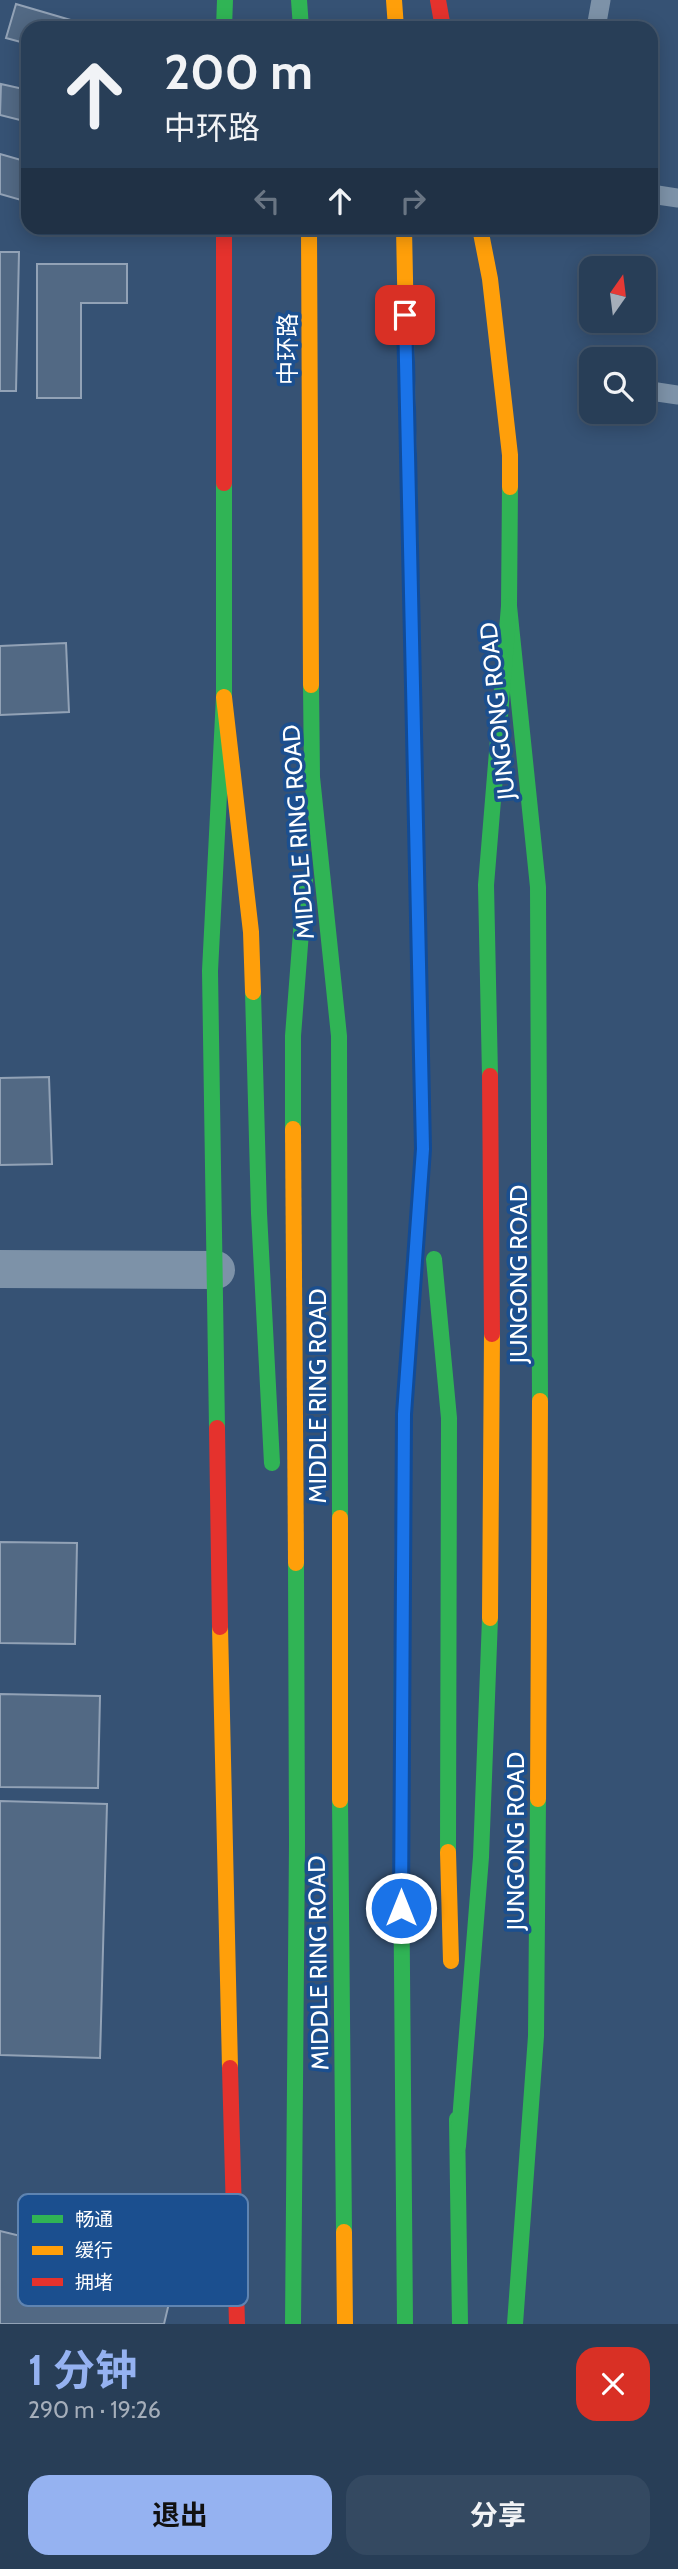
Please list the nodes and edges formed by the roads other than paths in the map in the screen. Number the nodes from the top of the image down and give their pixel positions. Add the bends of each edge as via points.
1 (225, 0) edge
2 (299, 0) edge
3 (391, 0) edge
4 (438, 0) edge
5 (601, 0) edge
6 (224, 21) edge
7 (300, 21) edge
8 (395, 21) edge
9 (404, 21) edge
10 (442, 21) edge
11 (597, 21) edge
12 (658, 195) edge
13 (678, 198) edge
14 (224, 235) edge
15 (309, 235) edge
16 (404, 235) edge
17 (481, 235) edge
18 (656, 392) edge
19 (678, 395) edge
20 (310, 470) joint
21 (509, 606) junction
22 (224, 697) junction
23 (312, 777) junction
24 (423, 1149) junction
25 (0, 1269) edge
26 (215, 1270) junction
27 (272, 1474) dead end
28 (280, 1584) dead end
29 (297, 1844) junction
30 (452, 1978) dead end
31 (453, 2006) dead end
32 (458, 2146) junction
33 (233, 2194) edge
34 (236, 2306) edge
35 (237, 2324) edge
36 (293, 2324) edge
37 (345, 2324) edge
38 (405, 2324) edge
39 (460, 2324) edge
40 (515, 2324) edge

1 - 6 main road
2 - 7 main road
3 - 8 main road, bridge
3 - 9 main road
4 - 10 main road
5 - 11 lane
12 - 13 lane
14 - 22 main road
15 - 20 main road, 中环路
16 - 24 main road
17 - 21 main road, JUNGONG ROAD via 510,455
18 - 19 lane
20 - 23 main road, MIDDLE RING ROAD
21 - 32 main road via 486,885 493,1221 491,1578 481,1857
21 - 40 main road, JUNGONG ROAD via 538,887 541,1238 536,2036
22 - 26 main road via 210,971
22 - 27 main road via 251,932
23 - 29 main road via 293,1036
23 - 37 main road, MIDDLE RING ROAD via 339,1036
24 - 30 main road via 449,1418
24 - 38 main road via 404,1414
25 - 26 street
26 - 33 main road
28 - 29 main road
29 - 36 main road
31 - 32 main road
32 - 39 main road
34 - 35 main road

